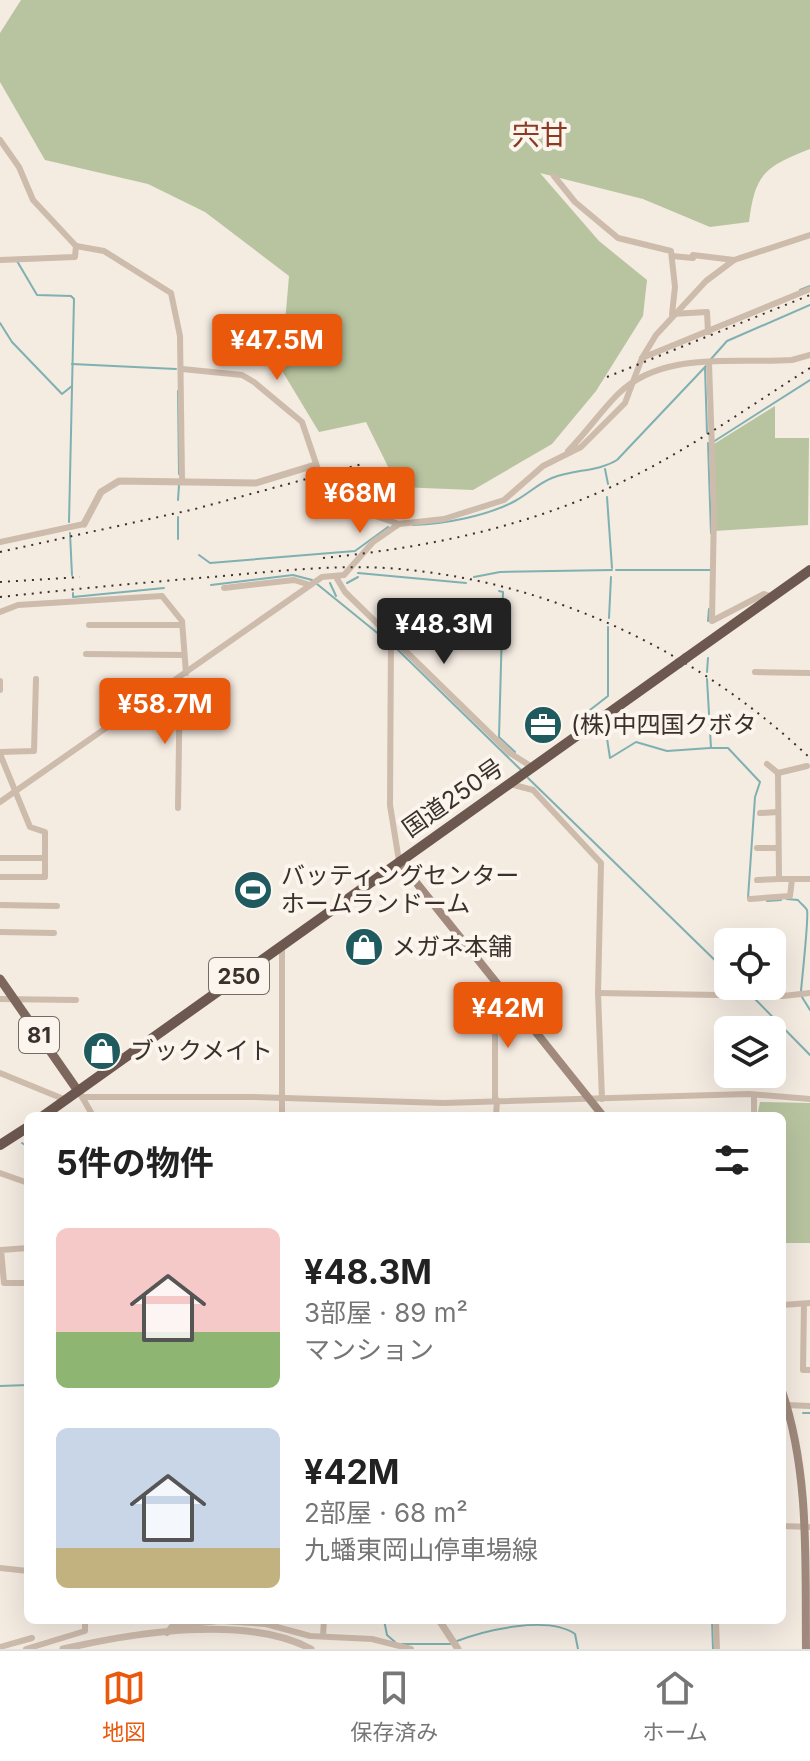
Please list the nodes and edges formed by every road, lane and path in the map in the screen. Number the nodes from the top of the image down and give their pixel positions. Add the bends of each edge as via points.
1 (0, 140) edge
2 (554, 176) dead end
3 (810, 235) edge
4 (76, 246) junction
5 (672, 256) junction
6 (0, 260) edge
7 (734, 260) junction
8 (810, 289) edge
9 (672, 314) junction
10 (708, 330) junction
11 (810, 355) edge
12 (642, 358) junction
13 (709, 363) junction
14 (182, 369) junction
15 (636, 380) junction
16 (315, 465) junction
17 (182, 479) junction
18 (84, 524) joint
19 (399, 524) junction
20 (0, 542) edge
21 (810, 570) edge
22 (336, 577) junction
23 (311, 585) junction
24 (224, 588) dead end
25 (773, 597) junction
26 (0, 612) edge
27 (89, 625) dead end
28 (181, 625) junction
29 (391, 635) junction
30 (86, 654) dead end
31 (182, 655) junction
32 (755, 672) dead end
33 (810, 673) edge
34 (183, 676) junction
35 (36, 679) dead end
36 (0, 681) edge
37 (0, 690) edge
38 (0, 754) edge
39 (767, 764) dead end
40 (807, 766) dead end
41 (527, 771) junction
42 (778, 773) junction
43 (508, 784) junction
44 (15, 791) junction
45 (0, 802) edge
46 (178, 808) dead end
47 (778, 812) junction
48 (760, 813) dead end
49 (757, 848) dead end
50 (778, 848) junction
51 (0, 858) edge
52 (45, 858) junction
53 (399, 861) junction
54 (0, 877) edge
55 (779, 879) junction
56 (792, 879) junction
57 (810, 879) edge
58 (757, 880) dead end
59 (750, 899) dead end
60 (0, 905) edge
61 (57, 906) dead end
62 (0, 932) edge
63 (54, 933) dead end
64 (282, 945) junction
65 (0, 979) edge
66 (502, 990) junction
67 (598, 993) junction
68 (810, 993) edge
69 (0, 999) edge
70 (14, 999) junction
71 (76, 1000) dead end
72 (0, 1073) edge
73 (80, 1094) junction
74 (754, 1097) junction
75 (282, 1099) junction
76 (602, 1099) junction
77 (810, 1099) edge
78 (66, 1100) junction
79 (496, 1100) junction
80 (591, 1100) junction
81 (49, 1112) edge
82 (91, 1112) edge
83 (282, 1112) edge
84 (496, 1112) edge
85 (600, 1112) edge
86 (754, 1112) edge
87 (24, 1130) edge
88 (0, 1145) edge
89 (0, 1173) edge
90 (24, 1182) edge
91 (24, 1248) edge
92 (24, 1283) edge
93 (807, 1304) edge
94 (786, 1305) edge
95 (810, 1370) edge
96 (787, 1405) joint
97 (810, 1406) edge
98 (786, 1526) edge
99 (807, 1527) edge
100 (0, 1568) edge
101 (24, 1571) edge
102 (85, 1624) edge
103 (183, 1624) edge
104 (266, 1624) edge
105 (324, 1624) edge
106 (442, 1624) edge
107 (716, 1624) edge
108 (167, 1633) junction
109 (323, 1636) junction
110 (32, 1638) dead end
111 (455, 1645) edge
112 (0, 1647) edge
113 (26, 1649) edge
114 (63, 1649) edge
115 (311, 1649) edge
116 (411, 1649) edge
117 (717, 1649) edge
118 (806, 1649) edge

1 - 4 street via 33,200
2 - 5 street via 575,202 618,238 667,250
3 - 7 street
4 - 6 street via 75,257
4 - 14 street via 104,251 171,293
5 - 7 street
5 - 9 street
7 - 9 street
8 - 10 street
9 - 10 street via 707,312
9 - 12 street
10 - 12 street
11 - 13 street
12 - 15 street
13 - 15 street via 671,365
13 - 25 street via 712,621 764,594
14 - 16 street via 242,375 254,382 302,422
14 - 17 street
15 - 19 street via 625,403 581,447 543,466 504,500 444,519
16 - 17 street via 256,483
16 - 19 street via 335,501
17 - 18 street via 115,482 98,495
18 - 20 street
19 - 22 street
21 - 25 highway, 国道250号 / 250
22 - 23 street via 322,577
22 - 29 street
23 - 24 street via 294,580
23 - 34 street
25 - 41 highway, 国道250号 / 250
26 - 28 street via 29,604 158,595
27 - 28 street
28 - 31 street
29 - 41 street
29 - 53 street via 390,805
30 - 31 street
31 - 34 street
32 - 33 street
34 - 44 street
34 - 46 street
35 - 38 street via 34,751
36 - 37 street
38 - 44 street
39 - 42 street
40 - 42 street
41 - 43 highway, 国道250号 / 250
42 - 47 street
43 - 53 highway, 国道250号 / 250
43 - 67 street via 533,790 601,863
44 - 45 street
44 - 52 street via 30,827 45,832
47 - 48 street
47 - 50 street
49 - 50 street
50 - 55 street
51 - 52 street
52 - 54 street via 45,877
53 - 64 highway, 国道250号 / 250
53 - 66 main road
55 - 56 street
55 - 58 street
56 - 57 street
56 - 59 street via 790,896
60 - 61 street
62 - 63 street
64 - 73 highway, 国道250号 / 250
64 - 75 street
65 - 70 main road, 81
66 - 79 street via 495,1002
66 - 80 main road
67 - 68 street
67 - 76 street
69 - 70 street
70 - 71 street
70 - 73 main road, 81
72 - 78 street
73 - 75 street
73 - 78 highway, 国道250号 / 250
73 - 82 street
74 - 76 street
74 - 77 street
74 - 86 street
75 - 79 street
75 - 83 street
76 - 80 street
78 - 81 highway, 国道250号 / 250
79 - 80 street
79 - 84 street
80 - 85 main road
87 - 88 highway
89 - 90 street
91 - 92 street via 1,1250 4,1283
93 - 94 street
93 - 95 street via 803,1370
96 - 97 street
96 - 99 main road
98 - 99 street
99 - 118 main road
100 - 101 street
102 - 113 street via 85,1631
103 - 108 street
104 - 109 street
105 - 109 street
106 - 111 street
107 - 117 street
108 - 114 street
108 - 115 street via 261,1634
109 - 116 street via 372,1639
110 - 112 street

